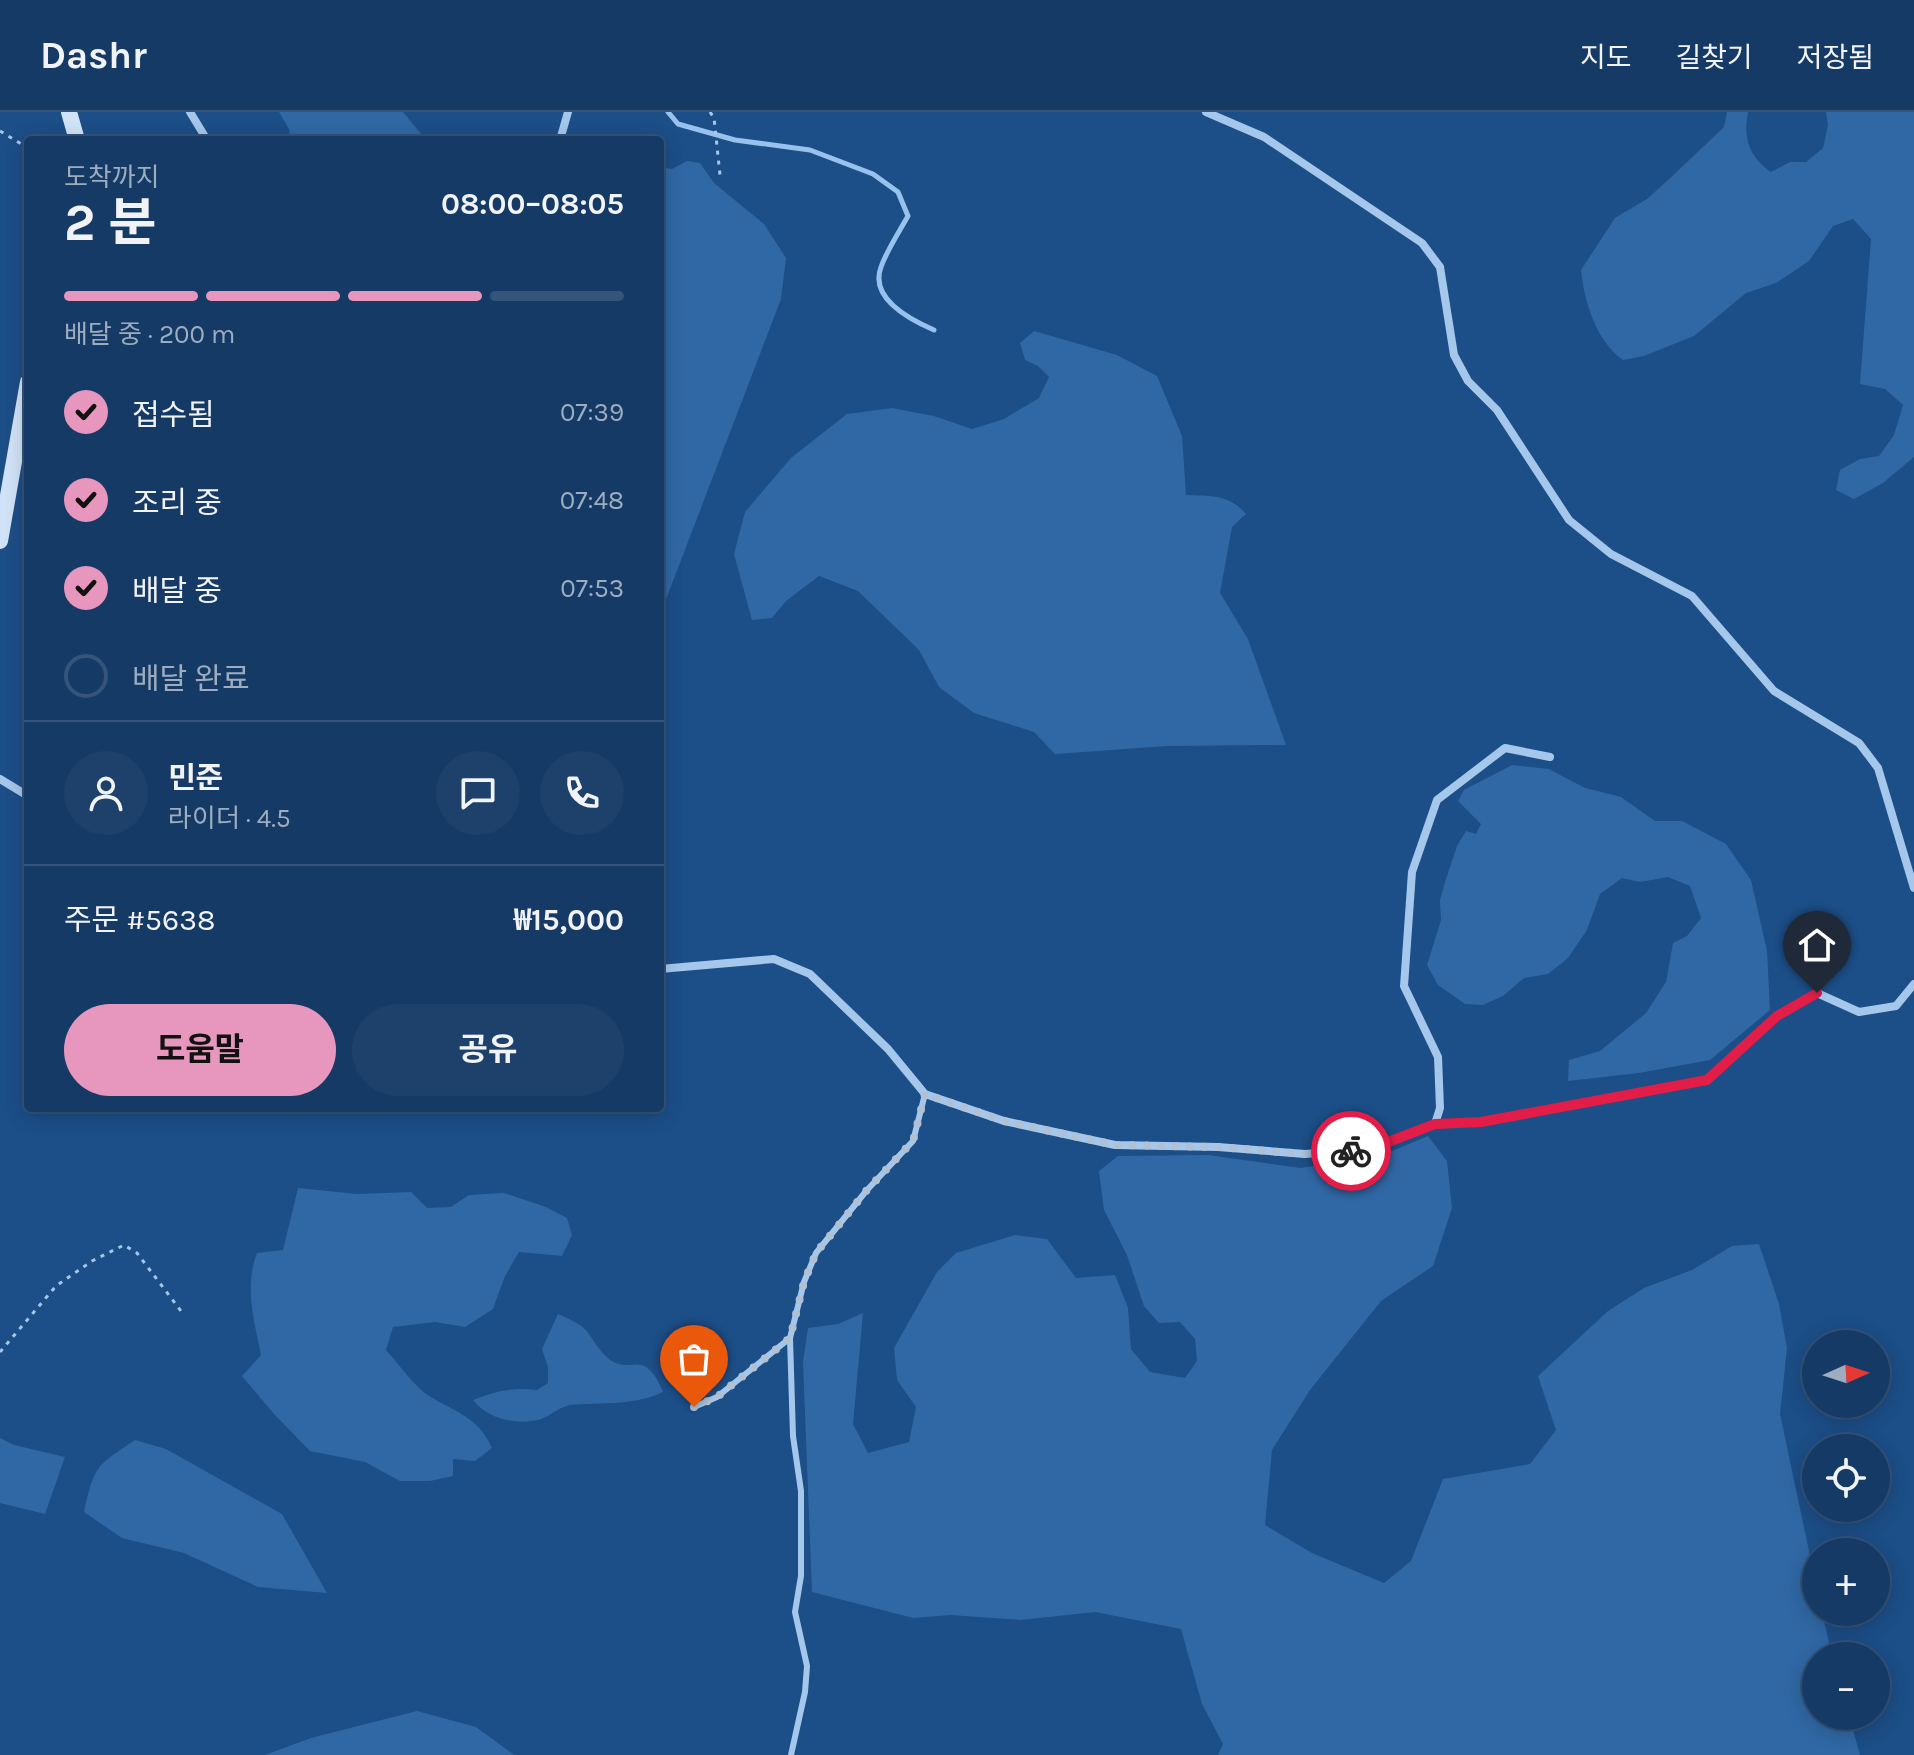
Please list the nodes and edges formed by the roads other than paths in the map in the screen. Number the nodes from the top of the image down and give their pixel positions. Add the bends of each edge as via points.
1 (69, 112) edge
2 (190, 112) edge
3 (568, 112) edge
4 (1206, 112) edge
5 (76, 136) edge
6 (205, 136) edge
7 (561, 136) edge
8 (24, 405) edge
9 (0, 541) edge
10 (1550, 757) dead end
11 (0, 779) edge
12 (24, 794) edge
13 (1914, 888) edge
14 (664, 969) edge
15 (1914, 984) edge
16 (925, 1094) junction
17 (1435, 1124) junction
18 (790, 1338) junction
19 (694, 1407) dead end
20 (791, 1755) edge

1 - 5 main road
2 - 6 street
3 - 7 street
4 - 13 street via 1264,137 1422,243 1440,267 1454,355 1569,520 1611,554 1692,596 1774,691 1859,743 1878,768
8 - 9 main road
10 - 17 street via 1505,748 1437,800 1412,872 1404,986 1438,1057 1440,1108
11 - 12 street
14 - 16 street via 774,959 810,974 888,1049
15 - 17 street via 1896,1006 1859,1012 1817,993 1777,1016 1707,1080 1481,1122
16 - 17 street via 1004,1121 1115,1145 1305,1154 1370,1149
16 - 18 lane via 913,1141 816,1253
18 - 19 lane via 717,1397
18 - 20 lane via 793,1436 801,1491 801,1576 795,1612 807,1666

